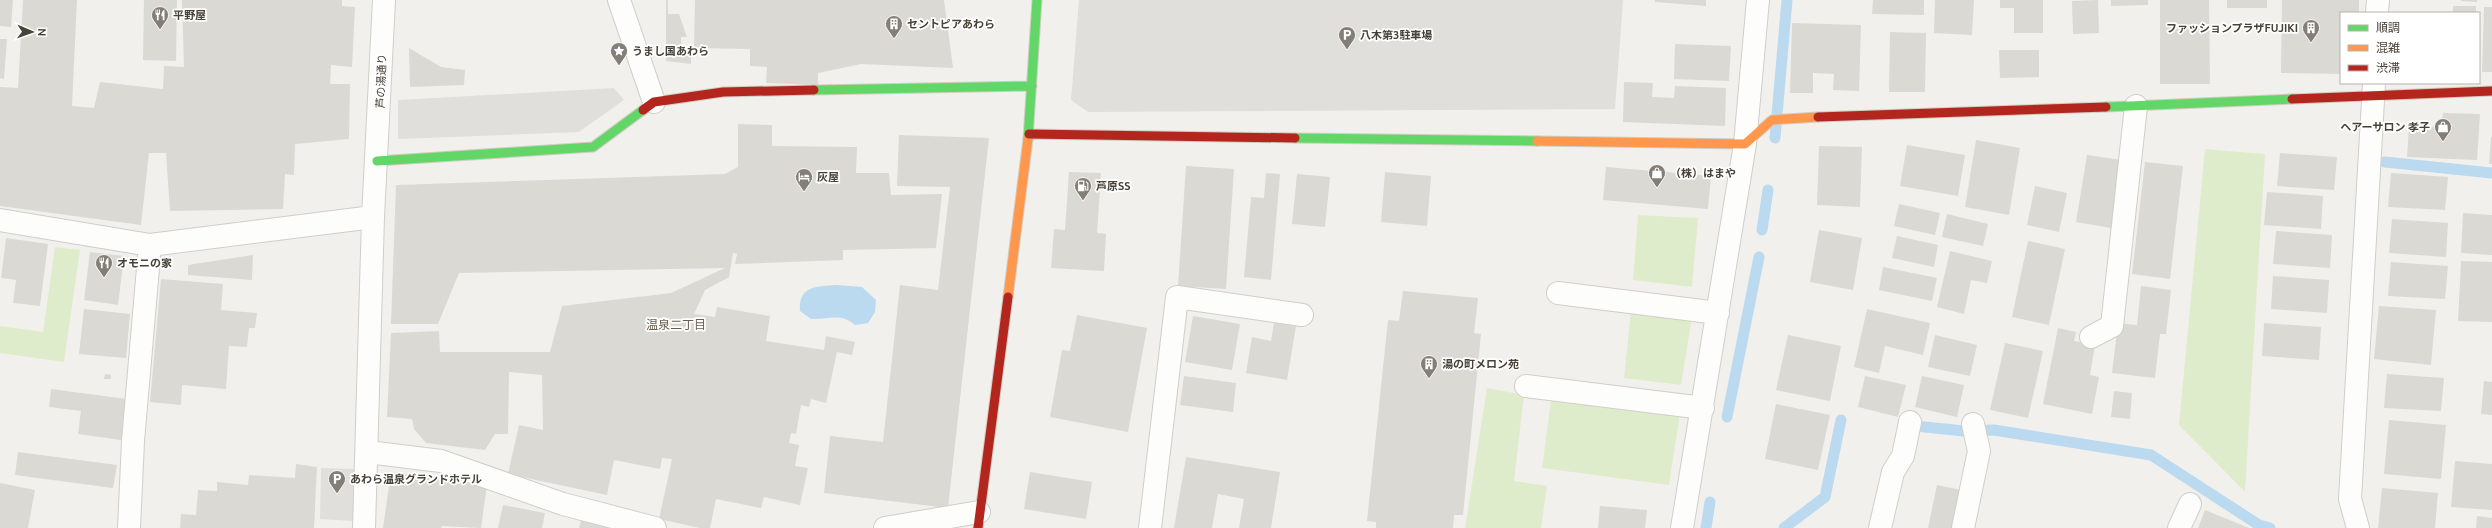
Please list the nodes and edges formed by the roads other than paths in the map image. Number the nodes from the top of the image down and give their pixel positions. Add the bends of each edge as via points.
1 (384, 0) edge
2 (619, 0) edge
3 (1036, 0) edge
4 (1758, 0) edge
5 (2378, 0) edge
6 (2377, 12) edge
7 (1032, 86) junction
8 (2374, 89) edge
9 (2492, 91) edge
10 (654, 102) junction
11 (2136, 106) junction
12 (1029, 134) junction
13 (1745, 144) junction
14 (377, 161) junction
15 (374, 217) junction
16 (0, 220) edge
17 (150, 245) junction
18 (1558, 293) dead end
19 (1718, 313) junction
20 (1302, 315) dead end
21 (2091, 337) dead end
22 (1526, 386) dead end
23 (1703, 408) junction
24 (1910, 422) dead end
25 (1973, 424) dead end
26 (368, 452) junction
27 (2190, 504) dead end
28 (978, 520) edge
29 (129, 528) edge
30 (364, 528) edge
31 (655, 528) edge
32 (885, 528) edge
33 (1150, 528) edge
34 (1682, 528) edge
35 (1880, 528) edge
36 (1963, 528) edge
37 (2179, 528) edge
38 (2358, 528) edge

1 - 14 street, 芦の湯通り
2 - 10 street
3 - 7 street
4 - 13 street
5 - 6 street
7 - 10 street via 723,92
7 - 12 street
8 - 9 street
8 - 11 street
8 - 38 street via 2350,499
10 - 14 street via 593,147
11 - 13 street via 1892,113 1772,120
11 - 21 street via 2112,326
12 - 13 street
12 - 28 street
13 - 19 street
14 - 15 street, 芦の湯通り
15 - 17 street
15 - 26 street, 芦の湯通り
16 - 17 street
17 - 29 street via 133,440
18 - 19 street
19 - 23 street
20 - 33 street via 1177,298
22 - 23 street
23 - 34 street
24 - 35 street via 1903,456 1893,472
25 - 36 street via 1979,451
26 - 30 street, 芦の湯通り
26 - 31 street via 441,461 562,504
27 - 37 street
28 - 32 street

